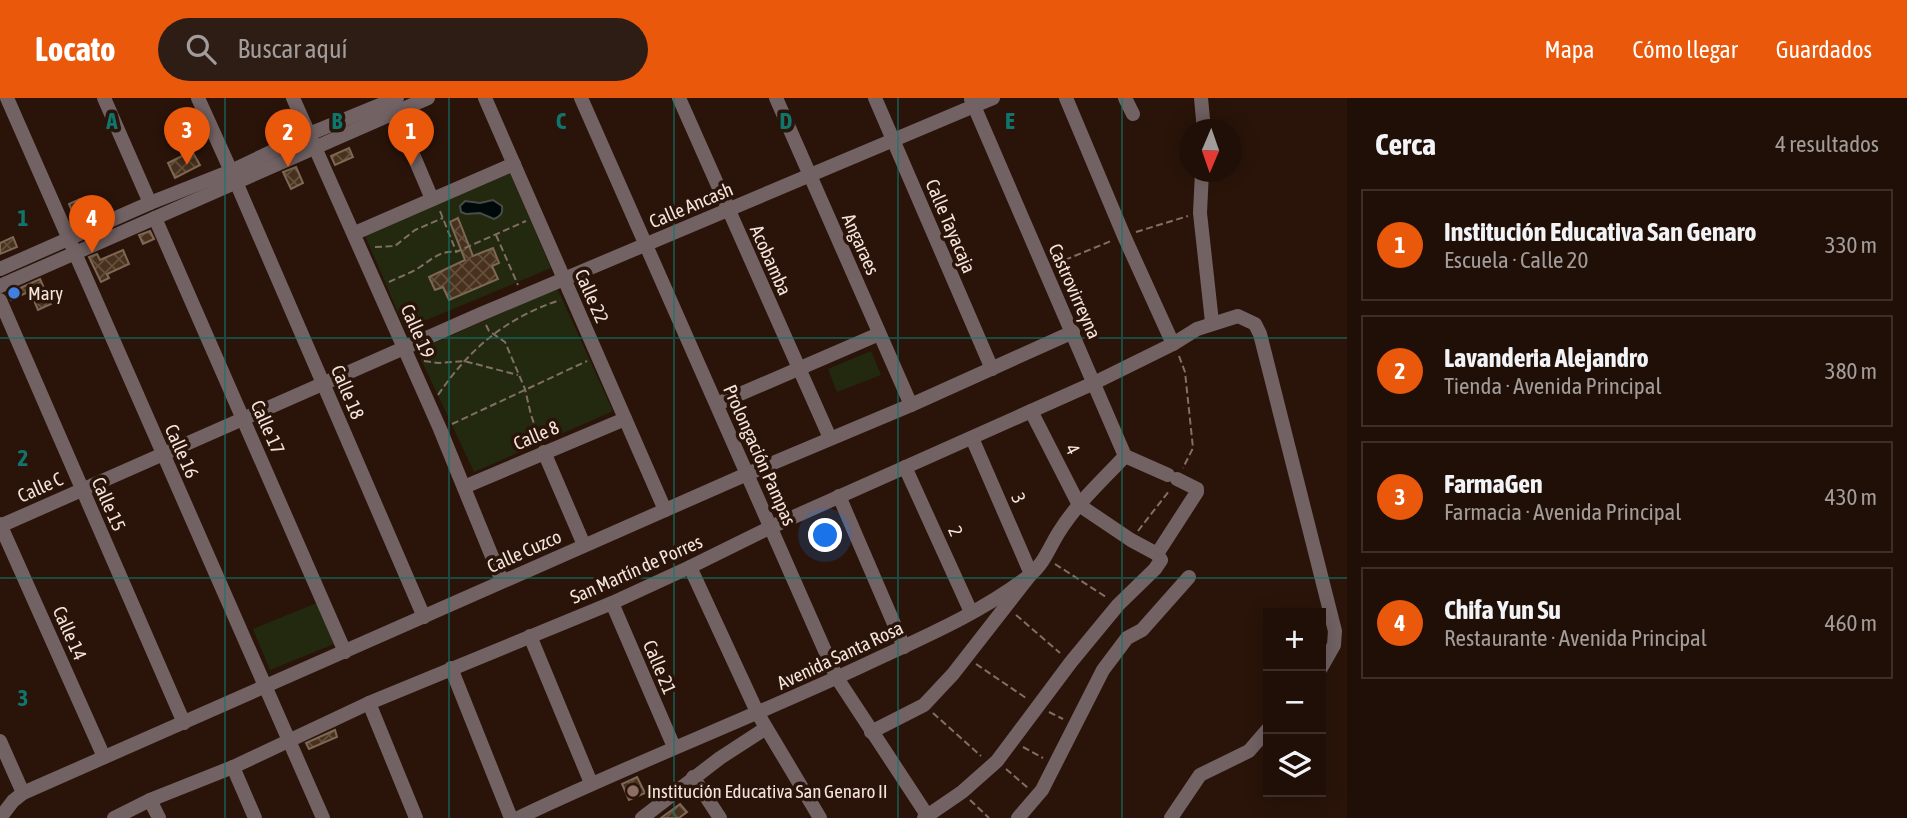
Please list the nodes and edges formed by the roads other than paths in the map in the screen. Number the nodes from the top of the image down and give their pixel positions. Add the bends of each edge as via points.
1 (8, 98) edge
2 (104, 98) edge
3 (198, 98) edge
4 (293, 98) edge
5 (428, 98) edge
6 (485, 98) edge
7 (581, 98) edge
8 (680, 98) edge
9 (776, 98) edge
10 (875, 98) edge
11 (993, 98) edge
12 (1066, 98) edge
13 (1125, 98) edge
14 (1201, 98) edge
15 (393, 102) edge
16 (972, 102) edge
17 (1133, 114) dead end
18 (1203, 119) edge
19 (893, 138) junction
20 (312, 141) junction
21 (514, 164) junction
22 (810, 175) junction
23 (233, 177) junction
24 (1202, 182) edge
25 (433, 199) junction
26 (150, 203) junction
27 (728, 211) junction
28 (155, 218) junction
29 (68, 239) junction
30 (357, 239) junction
31 (646, 246) junction
32 (75, 253) junction
33 (0, 269) edge
34 (564, 280) junction
35 (0, 286) edge
36 (0, 300) edge
37 (1212, 322) junction
38 (1073, 332) junction
39 (879, 334) junction
40 (1172, 344) junction
41 (406, 354) junction
42 (799, 369) junction
43 (992, 369) junction
44 (1094, 383) junction
45 (323, 384) junction
46 (717, 404) junction
47 (911, 405) junction
48 (1031, 411) junction
49 (244, 419) junction
50 (625, 419) junction
51 (830, 438) junction
52 (972, 438) junction
53 (544, 452) junction
54 (163, 454) junction
55 (1125, 456) junction
56 (905, 467) junction
57 (747, 474) junction
58 (464, 487) junction
59 (82, 490) junction
60 (839, 496) junction
61 (1079, 505) junction
62 (664, 510) junction
63 (0, 525) edge
64 (771, 527) junction
65 (584, 545) junction
66 (1157, 554) junction
67 (690, 567) junction
68 (1031, 574) junction
69 (1189, 578) dead end
70 (502, 581) junction
71 (612, 603) junction
72 (971, 612) junction
73 (424, 617) junction
74 (530, 636) junction
75 (904, 647) junction
76 (345, 652) junction
77 (1326, 659) edge
78 (451, 668) junction
79 (837, 678) junction
80 (265, 687) junction
81 (369, 703) junction
82 (758, 714) junction
83 (184, 723) junction
84 (766, 728) junction
85 (871, 732) junction
86 (1264, 734) edge
87 (0, 741) edge
88 (288, 741) junction
89 (674, 747) junction
90 (104, 757) junction
91 (233, 767) junction
92 (693, 777) junction
93 (591, 783) junction
94 (23, 793) junction
95 (150, 800) junction
96 (1, 813) edge
97 (525, 816) edge
98 (926, 817) edge
99 (114, 818) edge
100 (159, 818) edge
101 (255, 818) edge
102 (323, 818) edge
103 (416, 818) edge
104 (511, 818) edge
105 (642, 818) edge
106 (720, 818) edge
107 (820, 818) edge
108 (1018, 818) edge
109 (1171, 818) edge

1 - 29 street, Calle 16
2 - 26 street
3 - 23 street, Calle 18
4 - 20 street, Calle 19
5 - 15 street
6 - 21 street, Calle 22
7 - 31 street, Prolongación Pampas
8 - 27 street, Acobamba
9 - 22 street, Angaraes
10 - 19 street, Calle Tayacaja
11 - 16 street, Calle Ancash
12 - 40 street
13 - 17 street
14 - 18 street
15 - 20 street
15 - 25 street
16 - 19 street, Calle Ancash
16 - 38 street, Castrovirreyna
19 - 22 street, Calle Ancash
19 - 43 street, Calle Tayacaja
20 - 23 street
20 - 30 street, Calle 19
21 - 25 street
21 - 34 street, Calle 22
22 - 27 street, Calle Ancash
22 - 39 street, Angaraes
23 - 26 street
23 - 28 street
23 - 45 street, Calle 18
24 - 37 street via 1200,213
25 - 30 street
26 - 29 street
27 - 31 street, Calle Ancash
27 - 42 street, Acobamba
28 - 32 street
28 - 49 street, Calle 17
29 - 32 street, Calle 16
29 - 33 street
30 - 41 street, Calle 19
31 - 34 street, Calle Ancash
31 - 46 street, Prolongación Pampas
32 - 35 street
32 - 54 street, Calle 16
34 - 41 street, Calle Ancash via 481,314
34 - 50 street, Calle 22
36 - 59 street, Calle 15
37 - 40 street, San Martín de Porres
37 - 77 street via 1238,316 1255,324 1260,334 1335,631
38 - 43 street, Calle Cuzco
38 - 44 street, Castrovirreyna
39 - 42 street
39 - 47 street, Angaraes
40 - 44 street, San Martín de Porres
41 - 45 street, Calle C
41 - 58 street, Calle 19
42 - 46 street
42 - 51 street, Acobamba
43 - 47 street, Calle Cuzco
44 - 48 street, San Martín de Porres
44 - 55 street, Castrovirreyna
45 - 49 street, Calle C
45 - 73 street, Calle 18
46 - 57 street, Prolongación Pampas
47 - 51 street, Calle Cuzco
48 - 52 street, San Martín de Porres
48 - 61 street, 4
49 - 54 street, Calle C
49 - 76 street, Calle 17
50 - 53 street, Calle 8
50 - 62 street, Calle 22
51 - 57 street, Calle Cuzco
52 - 56 street, San Martín de Porres
52 - 68 street, 3
53 - 58 street, Calle 8
53 - 65 street
54 - 59 street, Calle C
54 - 80 street, Calle 16
55 - 61 street, Avenida Santa Rosa
55 - 66 street via 1197,489
56 - 60 street, San Martín de Porres
56 - 72 street, 2
57 - 62 street, Calle Cuzco
57 - 64 street, Prolongación Pampas
58 - 70 street, Calle 19
59 - 63 street, Calle C
59 - 83 street, Calle 15
60 - 64 street, San Martín de Porres
60 - 75 street
61 - 66 street
61 - 68 street, Avenida Santa Rosa
62 - 65 street, Calle Cuzco
63 - 90 street, Calle 14
64 - 67 street, San Martín de Porres
64 - 79 street, Prolongación Pampas
65 - 70 street, Calle Cuzco
66 - 98 street via 1161,560 1155,569 1118,605 994,764
67 - 71 street, San Martín de Porres
67 - 82 street
68 - 72 street, Avenida Santa Rosa
68 - 85 street via 925,705
69 - 108 street via 1142,630 1127,638 1103,670 1055,765
70 - 73 street, Calle Cuzco
71 - 74 street, San Martín de Porres
71 - 89 street, Calle 21
72 - 75 street, Avenida Santa Rosa
73 - 76 street, Calle Cuzco
74 - 78 street, San Martín de Porres
74 - 93 street
75 - 79 street, Avenida Santa Rosa
76 - 80 street, Calle Cuzco
78 - 81 street, San Martín de Porres
78 - 104 street
79 - 82 street, Avenida Santa Rosa
79 - 85 street, Prolongación Pampas
80 - 83 street, Calle Cuzco
80 - 88 street, Calle 16
81 - 88 street, San Martín de Porres
81 - 103 street
82 - 84 street
82 - 89 street, Avenida Santa Rosa
83 - 90 street, Calle Cuzco
84 - 92 street
84 - 107 street
85 - 98 street, Prolongación Pampas
86 - 109 street via 1249,751 1200,775
87 - 94 street
88 - 91 street, San Martín de Porres
88 - 102 street, Calle 16
89 - 93 street, Avenida Santa Rosa
90 - 94 street, Calle Cuzco
91 - 95 street, San Martín de Porres
91 - 101 street
92 - 105 street
92 - 106 street
93 - 97 street, Avenida Santa Rosa
94 - 96 street, Calle Cuzco
95 - 99 street, San Martín de Porres
95 - 100 street

